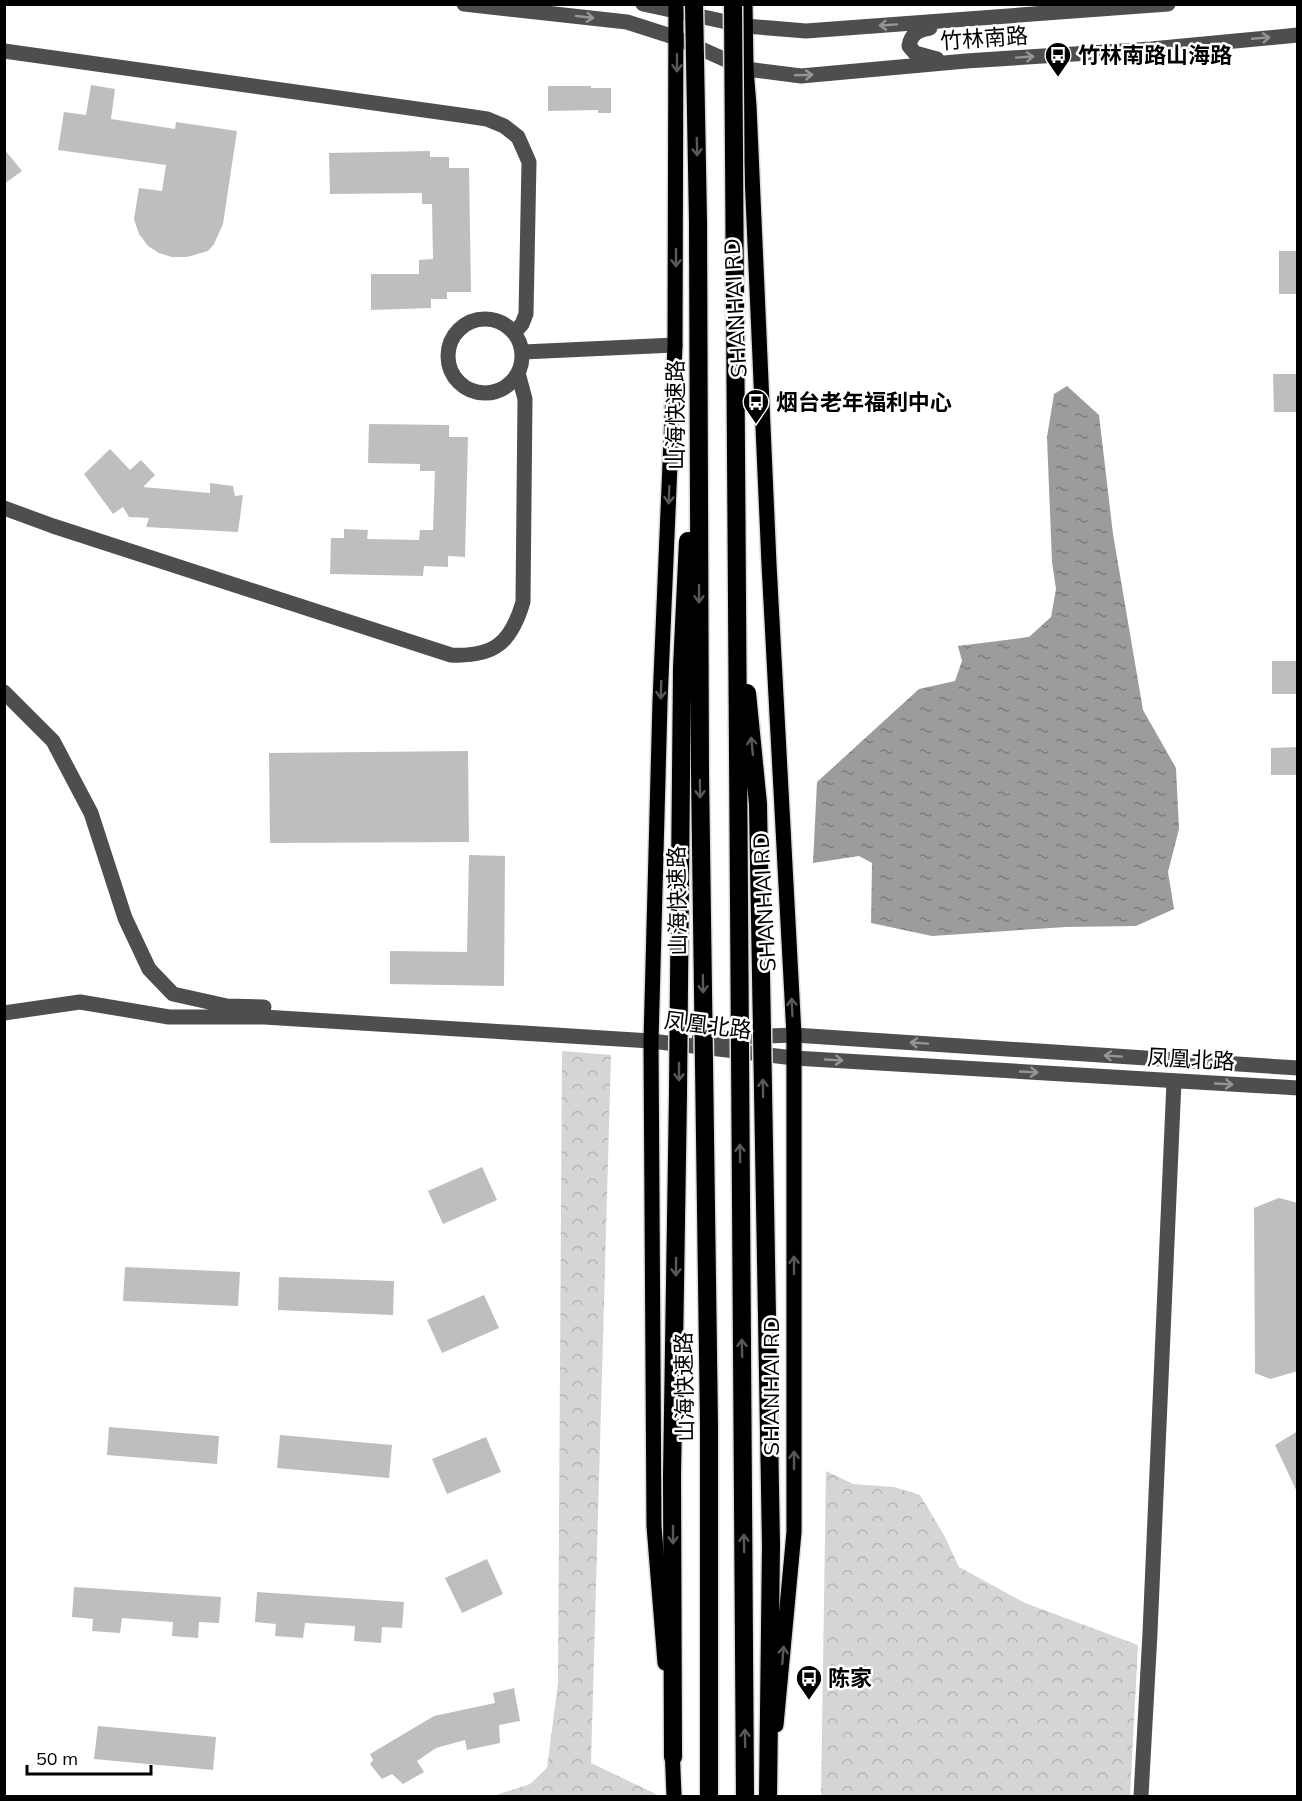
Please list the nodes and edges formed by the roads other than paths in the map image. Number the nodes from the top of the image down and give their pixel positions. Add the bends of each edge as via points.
1 (464, 4) edge
2 (643, 4) edge
3 (694, 4) edge
4 (733, 4) edge
5 (745, 4) edge
6 (1168, 4) edge
7 (676, 9) edge
8 (967, 20) junction
9 (745, 26) junction
10 (1298, 35) edge
11 (677, 38) junction
12 (4, 51) edge
13 (966, 61) junction
14 (746, 69) junction
15 (699, 321) junction
16 (515, 332) junction
17 (675, 345) junction
18 (523, 352) junction
19 (518, 373) junction
20 (4, 508) edge
21 (736, 586) junction
22 (4, 692) edge
23 (4, 1013) edge
24 (379, 1024) junction
25 (794, 1035) junction
26 (651, 1041) junction
27 (794, 1058) junction
28 (1298, 1068) edge
29 (1174, 1081) junction
30 (1298, 1088) edge
31 (673, 1757) junction
32 (674, 1797) edge
33 (709, 1797) edge
34 (745, 1797) edge
35 (769, 1797) edge
36 (1141, 1797) edge

1 -> 11 street, 竹林南路 via 627,22
2 - 7 street, 竹林南路
3 -> 15 highway, 山海快速路, bridge
4 - 21 highway, bridge
5 - 9 main road, SHANHAI RD
6 - 8 street, 竹林南路
7 - 9 street, 竹林南路
7 - 11 main road
8 -> 9 street, 竹林南路 via 806,31
8 - 13 street via 914,33 909,46 924,57
9 - 14 main road, SHANHAI RD
13 -> 10 street, 竹林南路
11 - 14 street, 竹林南路
11 -> 17 main road
12 - 16 street via 487,119 504,126 518,137 529,162 526,314
14 -> 13 street, 竹林南路 via 801,76
25 -> 14 main road, SHANHAI RD
15 -> 31 highway, bridge via 682,668 672,1476
15 -> 33 highway, 山海快速路, bridge
16 - 18 street
16 - 19 street via 498,320 476,318 458,329 447,348 449,369 462,386 482,394 503,389
17 - 18 street
17 -> 26 main road
18 - 19 street
19 - 20 street via 525,399 523,602 516,623 503,642 472,656 451,655
34 -> 21 highway, bridge
35 -> 21 highway, bridge via 771,1545 758,804
22 - 24 street via 53,741 91,813 125,918 144,959 173,994 227,1006 303,1009
23 - 24 street via 80,1002 169,1017 264,1017
24 - 26 street
25 - 26 street, 凤凰北路
25 - 27 main road, SHANHAI RD
28 -> 25 street, 凤凰北路
26 - 27 street, 凤凰北路
26 - 31 main road via 654,1526
27 -> 29 street, 凤凰北路
35 -> 27 main road, SHANHAI RD via 794,1532
29 -> 30 street, 凤凰北路
29 - 36 street
31 - 32 main road

